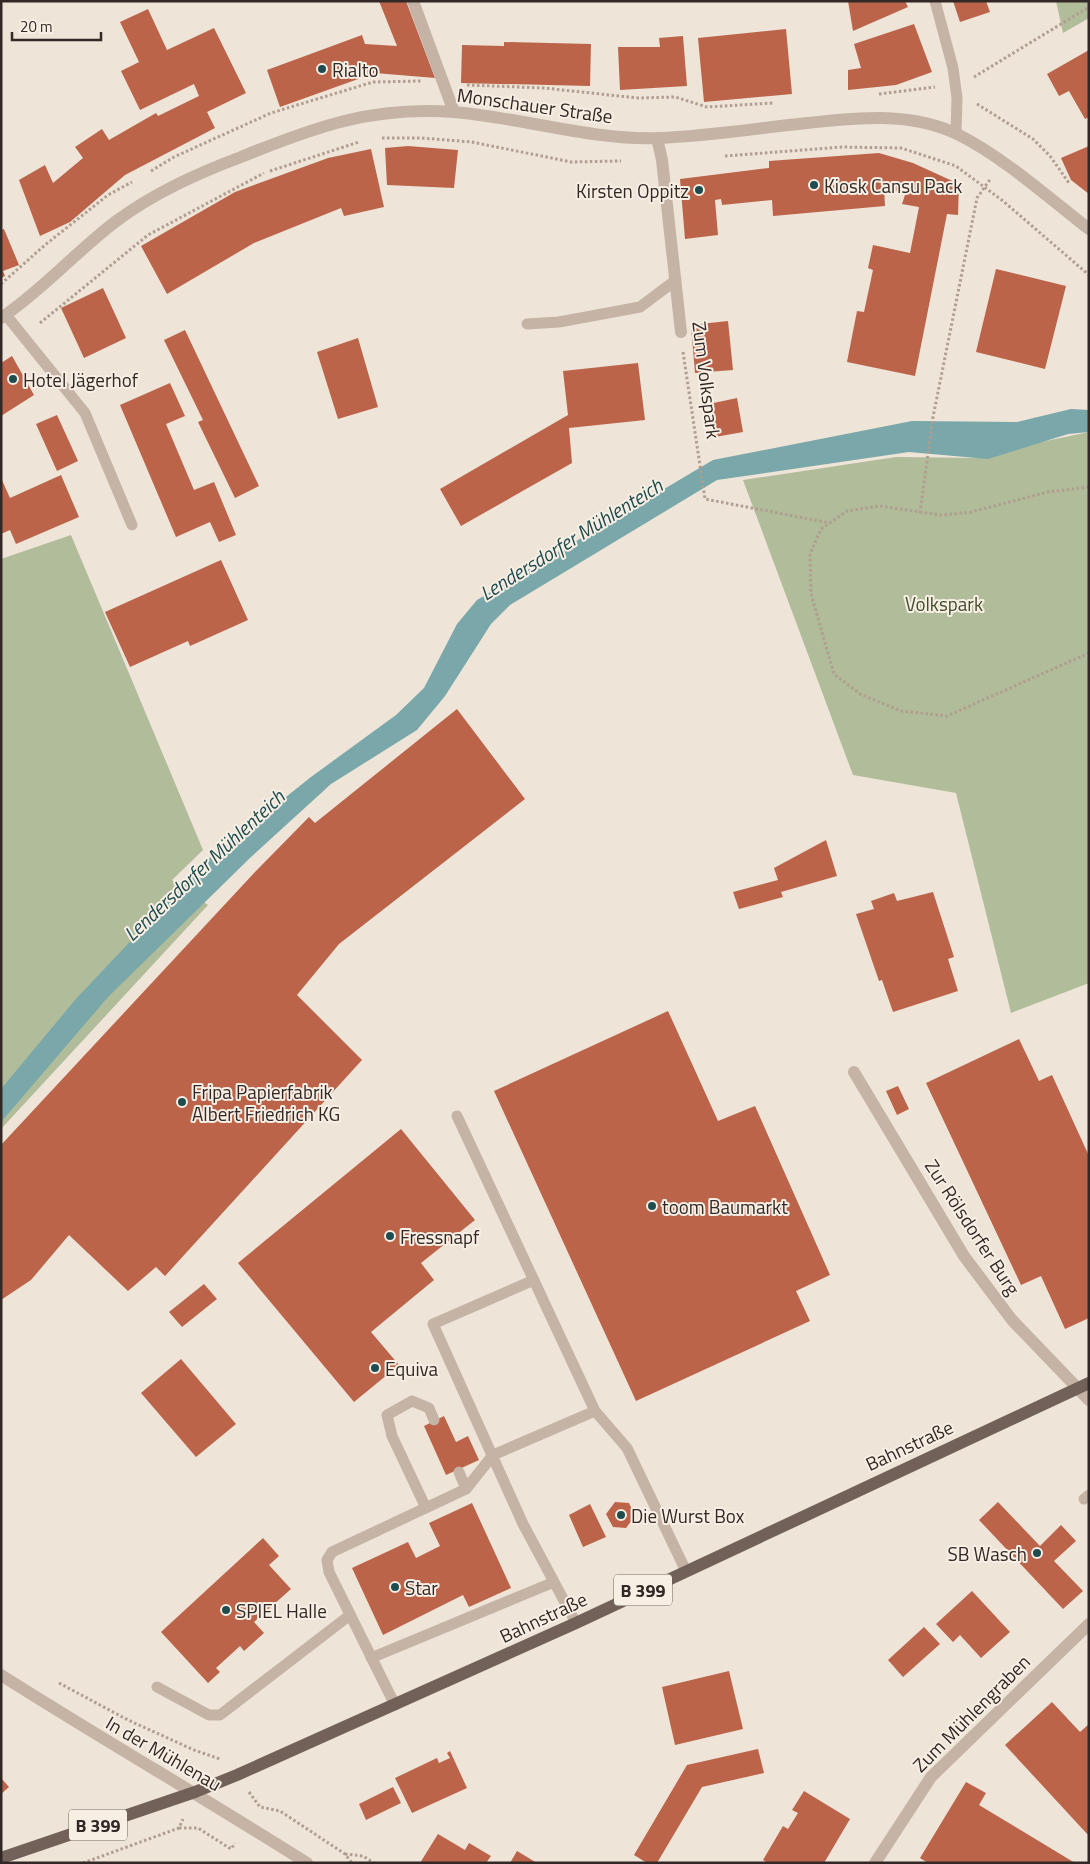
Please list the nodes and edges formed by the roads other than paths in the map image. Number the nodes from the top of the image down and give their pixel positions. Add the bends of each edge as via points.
1 (413, 1) edge
2 (934, 1) edge
3 (454, 112) junction
4 (956, 134) junction
5 (657, 138) junction
6 (1089, 228) edge
7 (676, 280) junction
8 (3, 316) edge
9 (527, 324) dead end
10 (680, 332) road end
11 (132, 525) dead end
12 (854, 1072) dead end
13 (457, 1116) dead end
14 (534, 1280) junction
15 (1083, 1386) edge
16 (1089, 1400) edge
17 (595, 1411) junction
18 (434, 1420) dead end
19 (492, 1455) junction
20 (459, 1472) dead end
21 (466, 1489) junction
22 (426, 1508) junction
23 (685, 1570) junction
24 (554, 1582) junction
25 (350, 1615) junction
26 (576, 1622) junction
27 (1089, 1624) edge
28 (371, 1658) junction
29 (1, 1675) edge
30 (158, 1687) dead end
31 (395, 1705) junction
32 (195, 1792) junction
33 (1, 1858) edge
34 (307, 1863) edge
35 (875, 1863) edge

1 - 3 street
2 - 4 lane via 953,68
3 - 5 street, Monschauer Straße
3 - 8 street, Monschauer Straße via 404,111 318,126 201,173 152,197 115,222
4 - 5 street, Monschauer Straße via 907,119 863,118
4 - 6 street, Monschauer Straße via 1002,163
5 - 7 street, Zum Volkspark
7 - 9 lane via 640,307 559,322
7 - 10 street, Zum Volkspark
8 - 11 lane via 85,413
12 - 15 street, Zur Rölsdorfer Burg via 964,1256 1012,1320
13 - 14 lane
14 - 17 lane
14 - 19 lane via 434,1324
15 - 16 street, Zur Rölsdorfer Burg
15 - 23 main road, Bahnstraße / B 399
17 - 19 lane
17 - 23 lane via 627,1448
18 - 22 lane via 429,1408 412,1400 387,1415 392,1436
19 - 21 lane
19 - 24 lane
20 - 21 lane
21 - 22 lane
22 - 25 lane via 332,1552 327,1560 329,1572
23 - 26 main road, Bahnstraße / B 399
24 - 26 lane
24 - 28 lane
25 - 28 lane
25 - 30 lane via 220,1715 209,1714
26 - 31 main road, Bahnstraße / B 399
27 - 35 street, Zum Mühlengraben via 931,1777
28 - 31 lane
29 - 32 street, In der Mühlenau
31 - 32 main road, Bahnstraße / B 399
32 - 33 main road, Bahnstraße / B 399
32 - 34 street, In der Mühlenau

